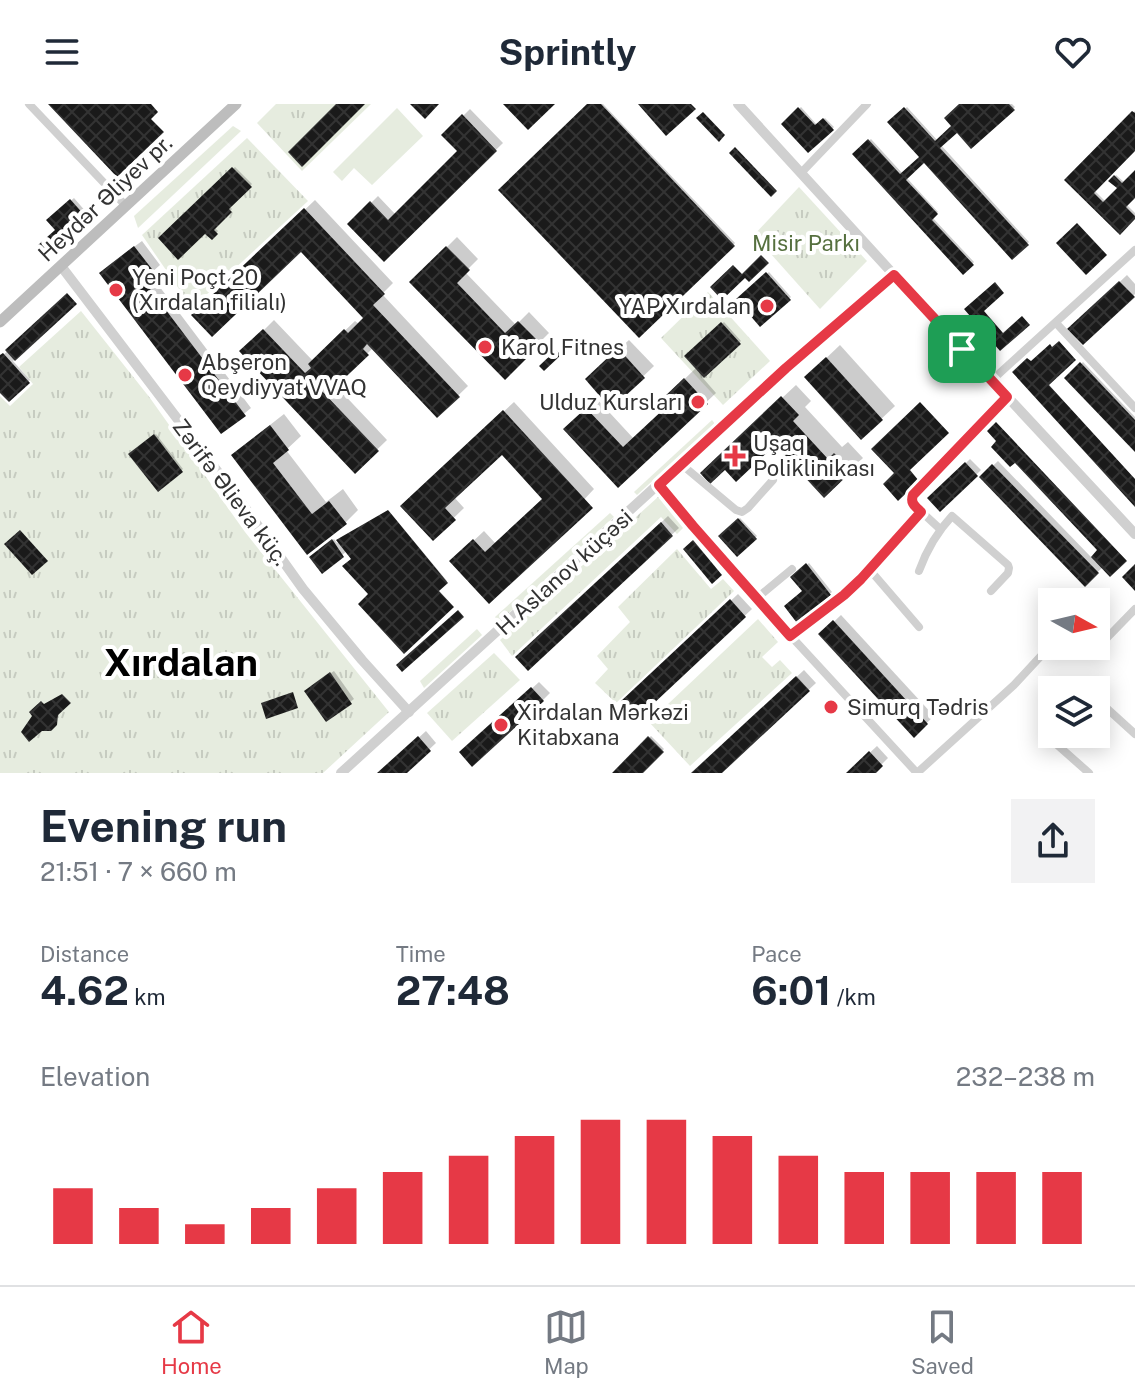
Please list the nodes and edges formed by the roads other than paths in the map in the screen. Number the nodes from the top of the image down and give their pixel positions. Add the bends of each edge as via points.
1 (29, 104) edge
2 (236, 104) edge
3 (738, 104) edge
4 (867, 104) edge
5 (801, 173) junction
6 (126, 206) junction
7 (1135, 250) edge
8 (61, 266) junction
9 (894, 275) junction
10 (0, 322) edge
11 (1056, 323) junction
12 (991, 381) junction
13 (1007, 397) junction
14 (1135, 408) edge
15 (681, 464) junction
16 (773, 480) dead end
17 (659, 485) junction
18 (921, 512) junction
19 (940, 529) junction
20 (1135, 534) edge
21 (792, 569) dead end
22 (870, 570) junction
23 (919, 571) dead end
24 (991, 591) dead end
25 (757, 598) junction
26 (1135, 609) edge
27 (919, 627) dead end
28 (1110, 635) edge
29 (790, 636) junction
30 (1038, 659) edge
31 (1110, 711) edge
32 (409, 712) junction
33 (1135, 734) edge
34 (1061, 748) edge
35 (341, 773) edge
36 (917, 773) edge
37 (1089, 773) edge

1 - 6 street
2 - 6 main road, Heydər Əliyev pr.
3 - 5 street
4 - 5 street
5 - 9 street
6 - 8 main road, Heydər Əliyev pr.
7 - 11 street
8 - 10 main road, Heydər Əliyev pr.
8 - 32 street, Zərifə Əlieva küç. via 303,589
9 - 12 street
9 - 15 street, H.Aslanov küçəsi
11 - 12 street
11 - 14 street
12 - 13 street
13 - 18 street via 913,495
13 - 20 street
15 - 16 street via 742,512
15 - 17 street, H.Aslanov küçəsi
17 - 25 street
17 - 32 street, H.Aslanov küçəsi
18 - 19 street
18 - 22 street
19 - 23 street
19 - 24 street via 952,516 1008,565 1008,573
21 - 25 street
22 - 27 street
22 - 29 street
25 - 29 street
26 - 28 street
29 - 36 street
30 - 36 street
31 - 33 street
32 - 35 street, H.Aslanov küçəsi
34 - 37 street

